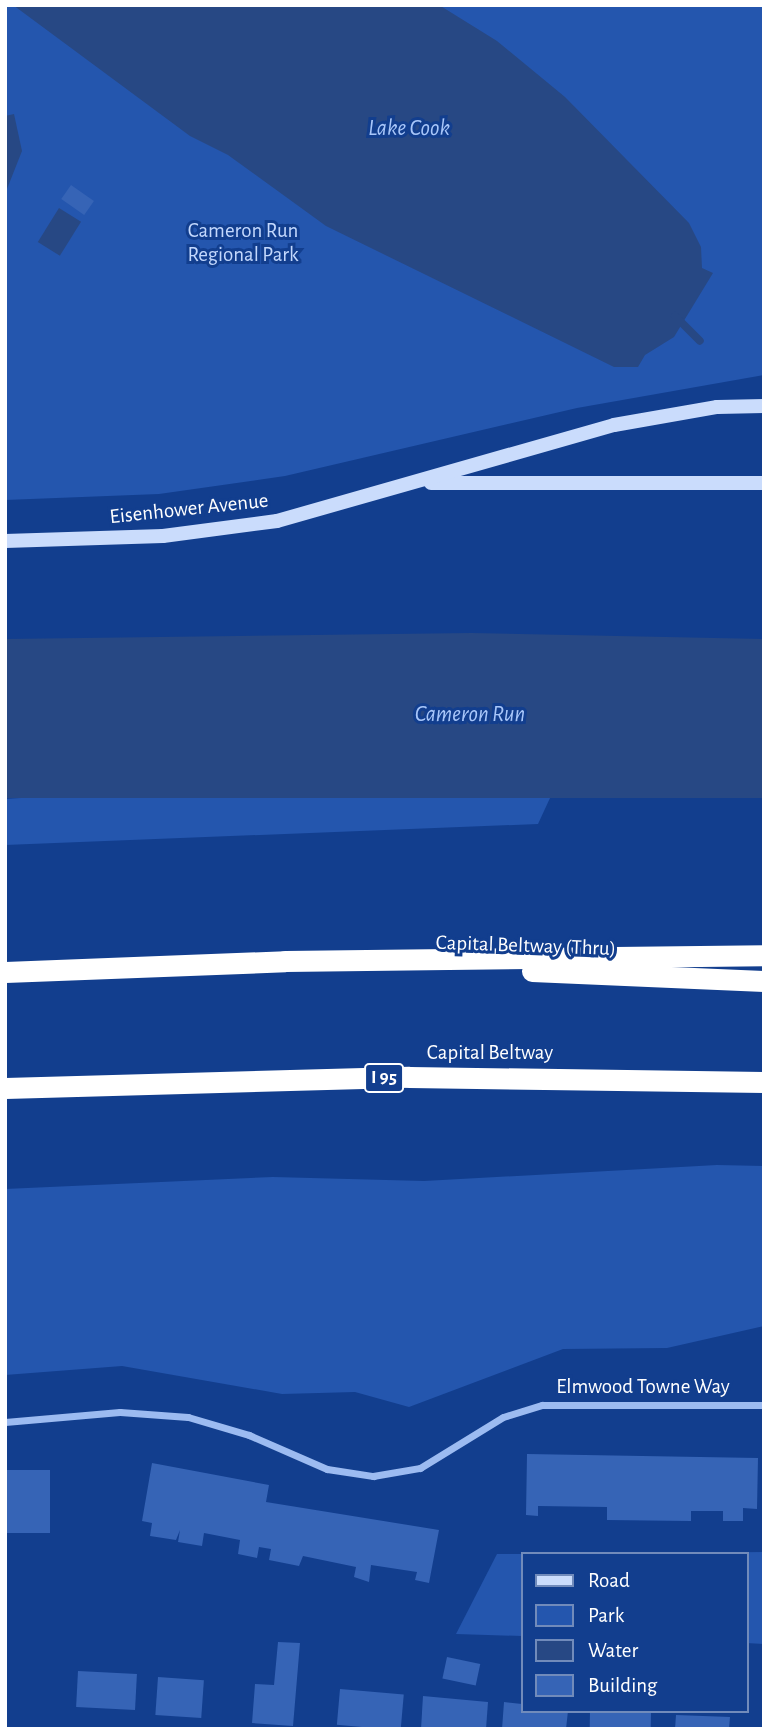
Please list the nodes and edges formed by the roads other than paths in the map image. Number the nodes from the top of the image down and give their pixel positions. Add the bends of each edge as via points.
1 (764, 407) edge
2 (415, 483) junction
3 (764, 483) edge
4 (5, 541) edge
5 (764, 955) edge
6 (285, 961) junction
7 (5, 972) edge
8 (764, 981) edge
9 (764, 1082) edge
10 (5, 1088) edge
11 (764, 1405) edge
12 (5, 1422) edge

1 - 2 main road, Eisenhower Avenue via 718,407 614,425
2 - 3 main road, Eisenhower Avenue
2 - 4 main road, Eisenhower Avenue via 225,530
5 - 6 highway
6 - 7 highway
6 - 8 highway, Capital Beltway (Thru)
9 - 10 highway, Capital Beltway / I 95 via 408,1077
11 - 12 street, Elmwood Towne Way via 541,1405 503,1417 421,1468 373,1476 327,1469 249,1435 188,1417 120,1412

